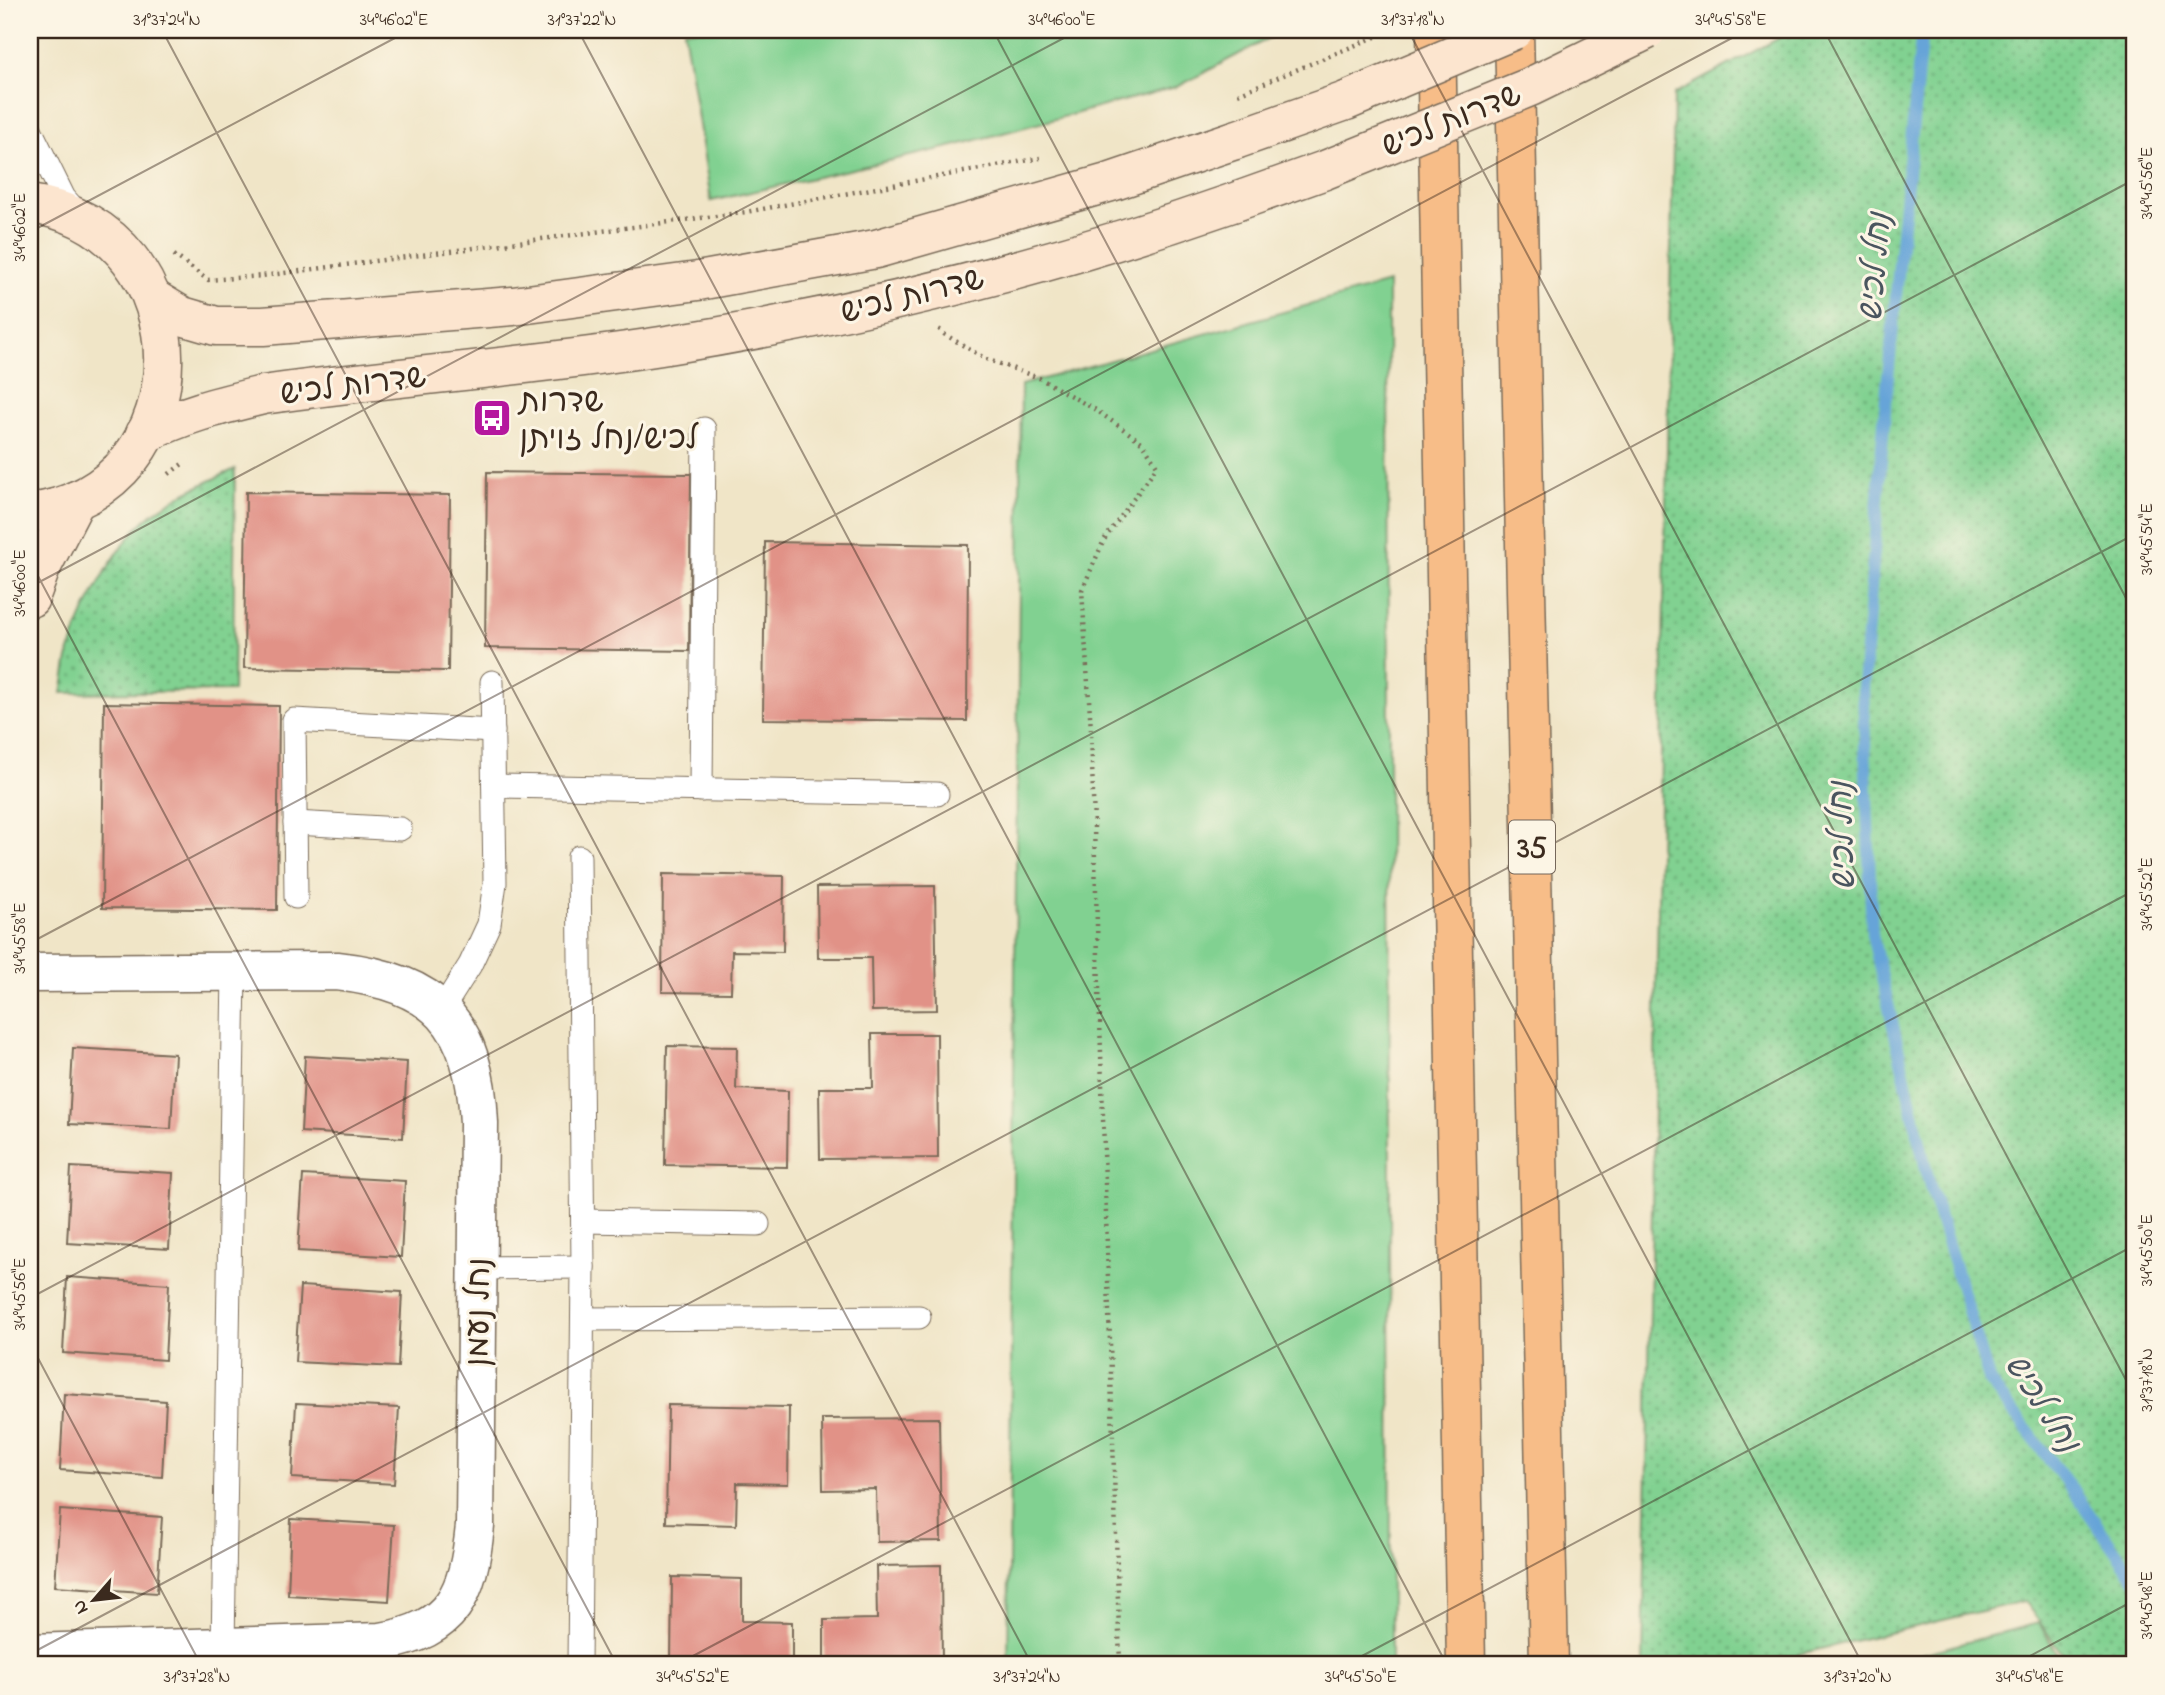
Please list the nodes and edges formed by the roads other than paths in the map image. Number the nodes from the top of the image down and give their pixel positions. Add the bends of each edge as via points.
1 (1436, 30) edge
2 (1514, 30) edge
3 (1647, 30) edge
4 (30, 129) edge
5 (30, 204) edge
6 (88, 224) junction
7 (152, 298) junction
8 (704, 429) dead end
9 (145, 434) junction
10 (76, 500) junction
11 (30, 513) edge
12 (30, 598) edge
13 (492, 682) dead end
14 (493, 731) junction
15 (494, 786) junction
16 (701, 790) junction
17 (937, 794) dead end
18 (295, 823) junction
19 (400, 830) dead end
20 (579, 857) dead end
21 (296, 897) dead end
22 (234, 972) junction
23 (30, 973) edge
24 (441, 1011) junction
25 (583, 1221) junction
26 (758, 1224) dead end
27 (583, 1267) junction
28 (478, 1268) junction
29 (919, 1317) dead end
30 (583, 1319) junction
31 (223, 1647) junction
32 (30, 1653) edge
33 (579, 1665) edge
34 (1466, 1665) edge
35 (1549, 1665) edge

1 - 34 highway
2 - 7 street, שדרות לכיש, bridge via 1346,101 1235,140 1111,182 876,249 698,281 513,306 263,326 216,326 182,316
2 - 35 highway, 35
3 - 9 street, שדרות לכיש, bridge via 1531,87 1325,170 1160,228 992,275 852,310 661,346 263,395 205,409
4 - 6 lane via 64,198
5 - 6 street
6 - 7 street via 126,256
7 - 9 street via 163,337 164,377
8 - 16 lane
9 - 10 street via 108,480
10 - 11 street
10 - 12 street
13 - 14 lane
14 - 15 lane
14 - 18 lane via 294,720
15 - 16 lane
15 - 24 lane via 495,883 489,924
16 - 17 lane
18 - 19 lane
18 - 21 lane
20 - 25 lane
22 - 23 street, נחל נעמן
22 - 24 street, נחל נעמן via 368,975 416,991
22 - 31 lane
24 - 28 street, נחל נעמן via 469,1057 478,1100
25 - 26 lane
25 - 27 lane
27 - 28 lane
27 - 30 lane
28 - 31 street, נחל נעמן via 475,1526 471,1560 452,1607 420,1632 381,1642
29 - 30 lane
30 - 33 lane
31 - 32 street, נחל נעמן

